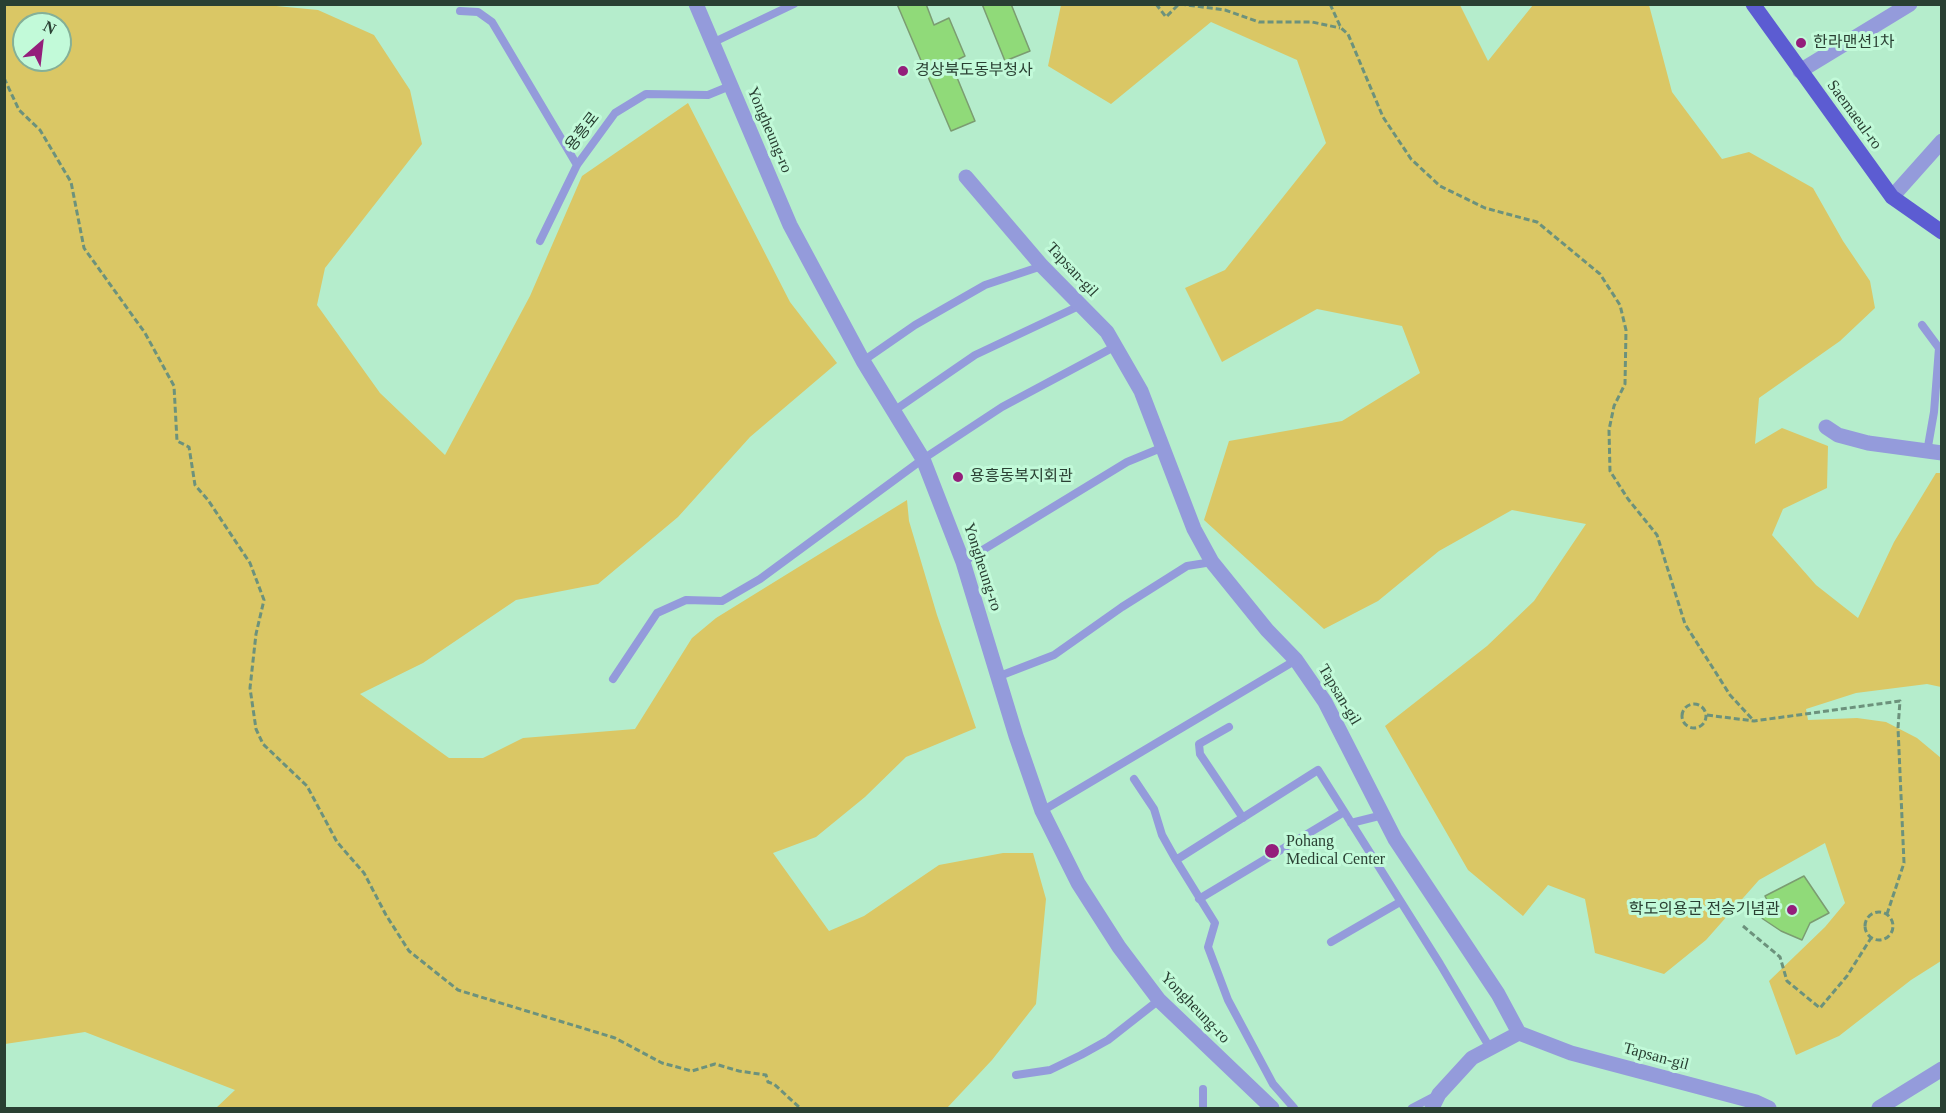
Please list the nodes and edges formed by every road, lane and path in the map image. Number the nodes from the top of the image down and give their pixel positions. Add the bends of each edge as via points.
1 (696, 4) edge
2 (794, 4) edge
3 (1156, 4) edge
4 (1179, 4) edge
5 (1330, 4) edge
6 (1753, 4) edge
7 (1910, 4) edge
8 (460, 11) dead end
9 (1341, 28) junction
10 (712, 42) junction
11 (1800, 71) junction
12 (4, 78) edge
13 (730, 86) junction
14 (1941, 141) edge
15 (577, 165) junction
16 (966, 177) dead end
17 (1892, 197) junction
18 (1941, 232) edge
19 (540, 241) dead end
20 (1042, 266) junction
21 (1079, 306) junction
22 (1922, 325) dead end
23 (1116, 346) junction
24 (863, 361) junction
25 (895, 410) junction
26 (1826, 427) dead end
27 (1161, 448) junction
28 (1934, 452) edge
29 (923, 459) junction
30 (963, 562) junction
31 (1212, 562) junction
32 (1296, 660) junction
33 (997, 677) junction
34 (613, 678) dead end
35 (1707, 715) junction
36 (1754, 721) junction
37 (1229, 727) dead end
38 (1134, 779) dead end
39 (1042, 811) junction
40 (1344, 812) junction
41 (1383, 815) junction
42 (1243, 818) junction
43 (1352, 824) junction
44 (1176, 860) junction
45 (1199, 899) junction
46 (1400, 902) junction
47 (1887, 914) junction
48 (1743, 926) dead end
49 (1871, 938) junction
50 (1331, 942) dead end
51 (1159, 1000) junction
52 (1519, 1033) junction
53 (1490, 1048) junction
54 (1941, 1069) edge
55 (1017, 1075) dead end
56 (1203, 1089) dead end
57 (1439, 1094) junction
58 (800, 1108) edge
59 (1203, 1108) edge
60 (1272, 1108) edge
61 (1294, 1108) edge
62 (1412, 1108) edge
63 (1432, 1108) edge
64 (1769, 1108) edge
65 (1879, 1108) edge

1 - 10 street, Yongheung-ro
2 - 10 lane
3 - 4 path via 1166,17
4 - 9 path via 1225,10 1259,22 1312,22
5 - 9 path
6 - 11 main road, Saemaeul-ro
7 - 11 street
8 - 15 lane, 용흥로 via 478,12 492,22
9 - 36 path via 1348,34 1383,117 1411,159 1440,186 1485,207 1537,222 1600,274 1620,305 1626,330 1625,384 1614,406 1609,430 1610,471 1657,535 1685,624 1730,694
10 - 13 street, Yongheung-ro
11 - 17 main road, Saemaeul-ro
12 - 58 path via 19,110 40,130 71,182 84,248 145,333 174,386 177,441 189,447 195,485 250,563 264,600 250,688 256,729 263,744 307,786 337,842 364,873 409,951 458,990 615,1038 662,1063 692,1071 715,1064 766,1075 768,1082
13 - 15 lane, 용흥로 via 708,95 646,94 615,113
13 - 24 street, Yongheung-ro via 790,225
14 - 17 street
15 - 19 lane
16 - 20 street, Tapsan-gil
17 - 18 main road, Saemaeul-ro
20 - 21 street, Tapsan-gil
20 - 24 lane via 985,285 915,325
21 - 23 street, Tapsan-gil
21 - 25 lane via 975,355
22 - 28 lane via 1939,348
23 - 27 street, Tapsan-gil via 1140,391
23 - 29 lane via 1002,407
24 - 25 street, Yongheung-ro
25 - 29 street, Yongheung-ro
26 - 28 street via 1838,435 1868,443
27 - 30 lane via 1127,462
27 - 31 street, Tapsan-gil
29 - 30 street, Yongheung-ro
29 - 34 lane via 760,579 722,601 686,600 657,613
30 - 33 street, Yongheung-ro
31 - 32 street, Tapsan-gil
31 - 33 lane via 1187,566 1054,655
32 - 39 lane
32 - 41 street, Tapsan-gil via 1325,702
33 - 39 street, Yongheung-ro
35 - 35 path via 1701,706 1690,705 1682,718 1688,727 1699,728
35 - 36 path
36 - 47 path via 1900,701 1904,862
37 - 42 lane via 1199,744 1200,754
38 - 44 lane via 1154,809
39 - 51 street, Yongheung-ro via 1078,883
40 - 42 lane via 1318,770
40 - 43 lane
40 - 45 lane
41 - 43 lane
41 - 52 street, Tapsan-gil
42 - 44 lane
43 - 46 lane
44 - 45 lane
45 - 61 lane via 1215,923 1208,947 1228,1000 1273,1084
46 - 50 lane
46 - 53 lane
47 - 49 path via 1877,912 1868,918 1865,929
47 - 49 path via 1893,924 1891,934 1882,940
48 - 49 path via 1780,957 1787,981 1820,1008
51 - 55 lane via 1108,1040 1081,1055 1050,1070
51 - 60 street, Yongheung-ro
52 - 53 street
52 - 64 street, Tapsan-gil via 1571,1053
53 - 57 street via 1472,1058
54 - 65 street
56 - 59 lane
57 - 62 lane
57 - 63 street

